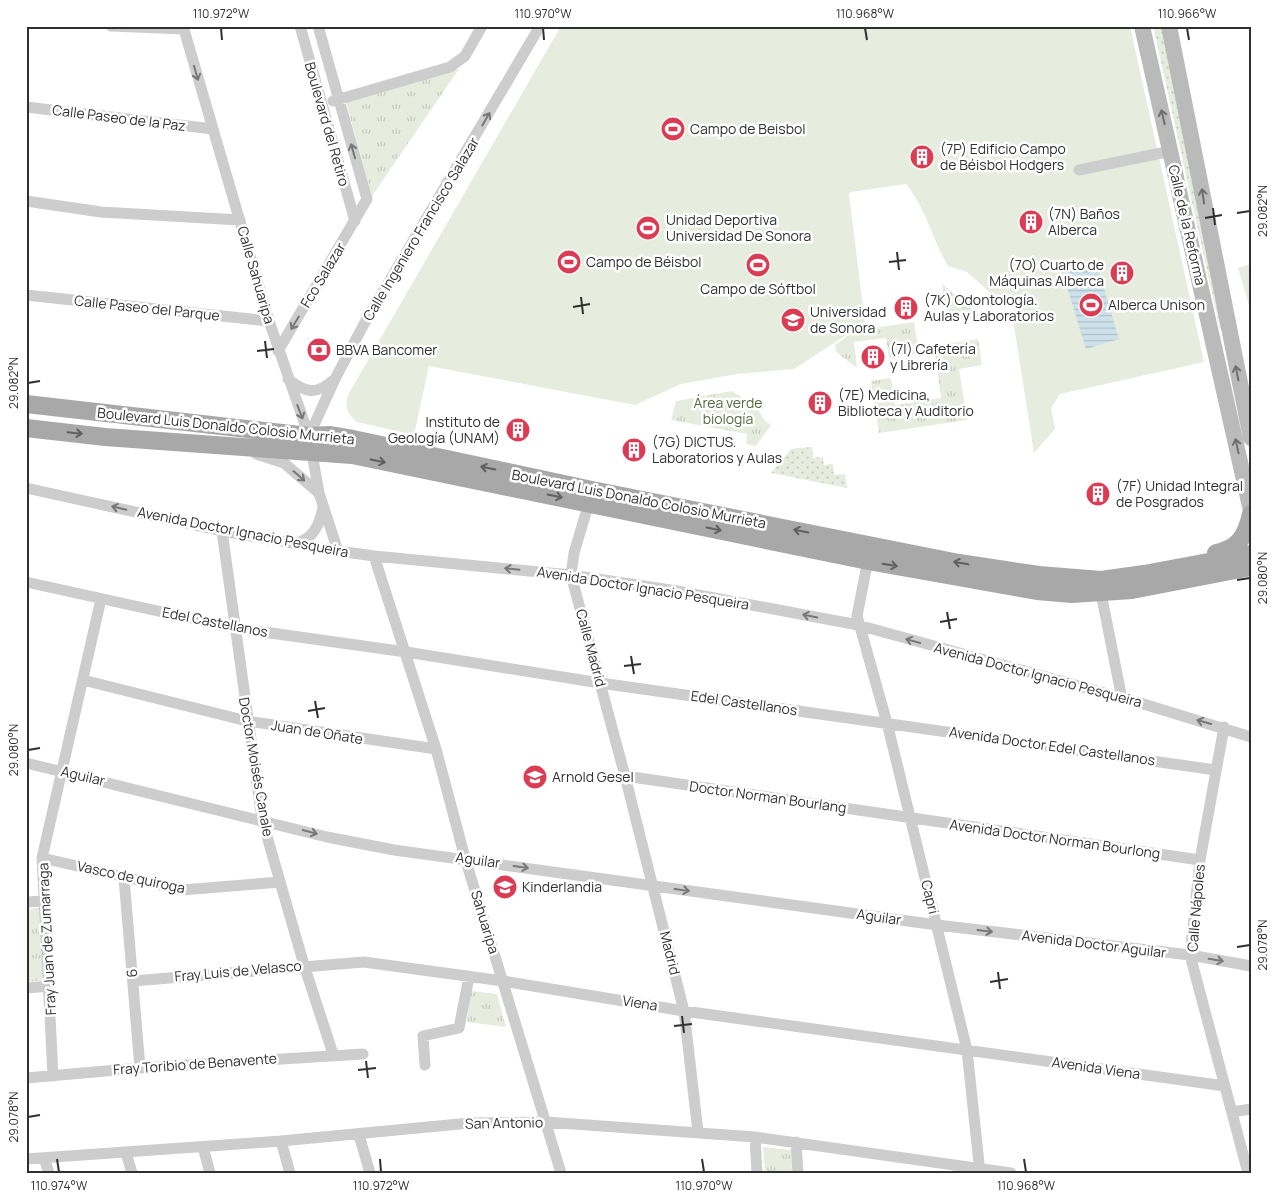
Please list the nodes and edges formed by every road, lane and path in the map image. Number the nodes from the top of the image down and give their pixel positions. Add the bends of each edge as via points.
1 (111, 26) edge
2 (300, 26) edge
3 (318, 26) edge
4 (482, 26) edge
5 (540, 26) edge
6 (1142, 26) edge
7 (1169, 26) edge
8 (183, 28) edge
9 (338, 99) junction
10 (322, 104) junction
11 (26, 107) edge
12 (213, 129) junction
13 (1171, 151) junction
14 (1079, 170) dead end
15 (367, 198) joint
16 (26, 201) edge
17 (240, 220) junction
18 (355, 221) junction
19 (26, 295) edge
20 (269, 320) junction
21 (278, 351) junction
22 (288, 379) junction
23 (335, 379) junction
24 (26, 404) edge
25 (26, 428) edge
26 (1251, 438) edge
27 (311, 444) junction
28 (222, 446) junction
29 (352, 455) junction
30 (26, 488) edge
31 (319, 493) junction
32 (590, 496) junction
33 (323, 507) junction
34 (1251, 512) edge
35 (222, 531) junction
36 (296, 543) junction
37 (338, 551) junction
38 (869, 553) junction
39 (1251, 554) edge
40 (374, 556) junction
41 (1251, 567) edge
42 (571, 575) junction
43 (964, 579) junction
44 (1072, 579) junction
45 (26, 582) edge
46 (1101, 593) junction
47 (101, 599) junction
48 (858, 625) junction
49 (235, 628) junction
50 (406, 652) junction
51 (83, 680) junction
52 (600, 683) junction
53 (1122, 698) junction
54 (247, 721) junction
55 (887, 723) junction
56 (1224, 727) junction
57 (1251, 737) edge
58 (436, 749) junction
59 (26, 763) edge
60 (1216, 770) junction
61 (62, 771) junction
62 (626, 776) junction
63 (910, 817) junction
64 (262, 819) junction
65 (42, 858) junction
66 (465, 858) junction
67 (1200, 860) junction
68 (124, 878) junction
69 (280, 882) junction
70 (653, 886) junction
71 (43, 901) junction
72 (26, 902) edge
73 (937, 926) junction
74 (1190, 956) junction
75 (343, 962) joint
76 (304, 965) junction
77 (1251, 966) edge
78 (469, 977) junction
79 (133, 981) junction
80 (503, 981) junction
81 (50, 986) junction
82 (26, 988) edge
83 (684, 1010) junction
84 (968, 1050) junction
85 (333, 1054) junction
86 (364, 1054) dead end
87 (425, 1065) dead end
88 (140, 1068) junction
89 (53, 1076) junction
90 (26, 1078) edge
91 (1226, 1086) junction
92 (1251, 1109) edge
93 (1232, 1112) junction
94 (546, 1122) junction
95 (698, 1132) junction
96 (358, 1135) junction
97 (755, 1137) junction
98 (280, 1141) junction
99 (796, 1142) junction
100 (203, 1146) junction
101 (126, 1152) junction
102 (44, 1158) junction
103 (26, 1159) edge
104 (980, 1170) edge
105 (48, 1173) edge
106 (132, 1173) edge
107 (210, 1173) edge
108 (290, 1173) edge
109 (370, 1173) edge
110 (561, 1173) edge
111 (757, 1173) edge
112 (798, 1173) edge
113 (1011, 1173) edge
114 (1248, 1173) edge

1 - 8 street
2 - 10 street, Boulevard del Retiro
3 - 9 street, Boulevard del Retiro
4 - 9 street via 465,56 457,63
23 -> 5 street, Calle Ingeniero Francisco Salazar via 413,239 450,182
13 -> 6 main road, Calle de la Reforma
26 -> 7 main road, Calle de la Reforma
8 -> 12 street, Calle Sahuaripa
9 - 10 street
15 -> 9 street, Boulevard del Retiro
10 - 18 street, Boulevard del Retiro
11 - 12 street, Calle Paseo de la Paz
12 - 17 street, Calle Sahuaripa
13 - 14 street
34 -> 13 main road, Calle de la Reforma
15 - 18 street, Fco Salazar
16 - 17 street via 101,212
17 - 20 street, Calle Sahuaripa
18 -> 21 street, Fco Salazar
19 - 20 street, Calle Paseo del Parque
20 - 21 street, Calle Sahuaripa
21 - 22 street, Calle Sahuaripa
22 - 23 street via 297,386 314,391 321,390
22 -> 27 street, Calle Sahuaripa
23 - 27 street, Calle Ingeniero Francisco Salazar
24 - 27 main road, Boulevard Luis Donaldo Colosio Murrieta
25 -> 28 main road, Boulevard Luis Donaldo Colosio Murrieta
27 - 28 main road, Boulevard Luis Donaldo Colosio Murrieta
27 - 29 main road, Boulevard Luis Donaldo Colosio Murrieta
27 - 31 street, Calle Sahuaripa
32 -> 27 main road, Boulevard Luis Donaldo Colosio Murrieta via 354,439 329,435
28 -> 31 street via 284,463
29 - 31 street via 328,461 320,469
29 -> 32 main road, Boulevard Luis Donaldo Colosio Murrieta
35 -> 30 street, Avenida Doctor Ignacio Pesqueira
31 - 33 street, Calle Sahuaripa
32 - 38 main road, Boulevard Luis Donaldo Colosio Murrieta
32 - 42 street, Calle Madrid
33 - 36 street via 316,530 304,541
33 - 37 street, Calle Sahuaripa
34 - 44 main road via 1247,531 1234,548
35 - 36 street, Avenida Doctor Ignacio Pesqueira
35 - 49 street, Doctor Moisés Canale
36 - 37 street, Avenida Doctor Ignacio Pesqueira
37 - 40 street, Avenida Doctor Ignacio Pesqueira
38 -> 43 main road, Boulevard Luis Donaldo Colosio Murrieta
44 -> 38 main road, Boulevard Luis Donaldo Colosio Murrieta
38 - 48 street, Capri via 857,610
39 - 44 main road, Boulevard Luis Donaldo Colosio Murrieta via 1144,574 1101,580
42 -> 40 street, Avenida Doctor Ignacio Pesqueira
40 - 50 street, Sahuaripa
41 - 46 main road, Boulevard Luis Donaldo Colosio Murrieta
48 -> 42 street, Avenida Doctor Ignacio Pesqueira
42 - 52 street, Calle Madrid
43 - 44 main road via 988,576 1048,584
43 - 46 main road, Boulevard Luis Donaldo Colosio Murrieta via 1036,591
45 - 47 street, Edel Castellanos
46 - 53 street
47 - 49 street, Edel Castellanos
47 - 51 street, Fray Juan de Zumarraga
53 -> 48 street, Avenida Doctor Ignacio Pesqueira
48 - 55 street, Capri
49 - 50 street, Edel Castellanos
49 - 54 street, Doctor Moisés Canale
50 - 52 street
50 - 58 street, Sahuaripa
51 - 54 street, Juan de Oñate
51 - 61 street, Fray Juan de Zumarraga
52 - 55 street, Edel Castellanos
52 - 62 street, Calle Madrid
56 -> 53 street, Avenida Doctor Ignacio Pesqueira
54 - 58 street, Juan de Oñate
54 - 64 street, Doctor Moisés Canale
55 - 60 street, Avenida Doctor Edel Castellanos
55 - 63 street, Capri
56 - 57 street, Avenida Doctor Ignacio Pesqueira
56 - 60 street, Calle Nápoles
58 - 66 street, Sahuaripa
59 - 61 street, Aguilar
60 - 67 street, Calle Nápoles
61 - 64 street, Aguilar
61 - 65 street, Fray Juan de Zumarraga
62 - 63 street, Doctor Norman Bourlang
62 - 70 street, Madrid
63 - 67 street, Avenida Doctor Norman Bourlong
63 - 73 street, Capri
64 -> 66 street, Aguilar via 327,837 394,850
64 - 69 street, Doctor Moisés Canale
65 - 68 street, Vasco de quiroga
65 - 71 street, Fray Juan de Zumarraga
66 -> 70 street, Aguilar
66 - 80 street, Sahuaripa
67 - 74 street, Calle Nápoles
68 - 69 street, Vasco de quiroga via 188,890
68 - 79 street, 6
69 - 76 street, Doctor Moisés Canale
70 -> 73 street, Aguilar
70 - 83 street, Madrid
71 - 72 street
71 - 81 street, Fray Juan de Zumarraga
73 -> 74 street, Avenida Doctor Aguilar
73 - 84 street, Capri
74 -> 77 street, Avenida Doctor Aguilar
74 - 91 street, Calle Nápoles
75 - 76 street, Fray Luis de Velasco
75 - 78 street, Viena
76 - 79 street, Fray Luis de Velasco
76 - 85 street, Doctor Moisés Canale
78 - 80 street, Viena
78 - 87 street via 459,1028 423,1036
79 - 88 street, 6
80 - 83 street, Viena
80 - 94 street, Sahuaripa
81 - 82 street
81 - 89 street, Fray Juan de Zumarraga
83 - 84 street, Viena
83 - 95 street, Madrid
84 - 91 street, Avenida Viena
84 - 104 street, Capri
85 - 86 street, Fray Toribio de Benavente
85 - 88 street, Fray Toribio de Benavente
88 - 89 street, Fray Toribio de Benavente
89 - 90 street, Fray Toribio de Benavente
91 - 93 street, Calle Nápoles
92 - 93 street
93 - 114 street, Calle Nápoles
94 - 95 street, San Antonio
94 - 96 street, San Antonio via 470,1123
94 - 110 street, Sahuaripa
95 - 97 street, San Antonio
96 - 98 street, San Antonio
96 - 109 street
97 - 99 street, San Antonio
97 - 111 street
98 - 100 street, San Antonio
98 - 108 street
99 - 104 street, San Antonio
99 - 112 street
100 - 101 street, San Antonio
100 - 107 street
101 - 102 street, San Antonio
101 - 106 street
102 - 103 street, San Antonio
102 - 105 street
104 - 113 street, San Antonio

